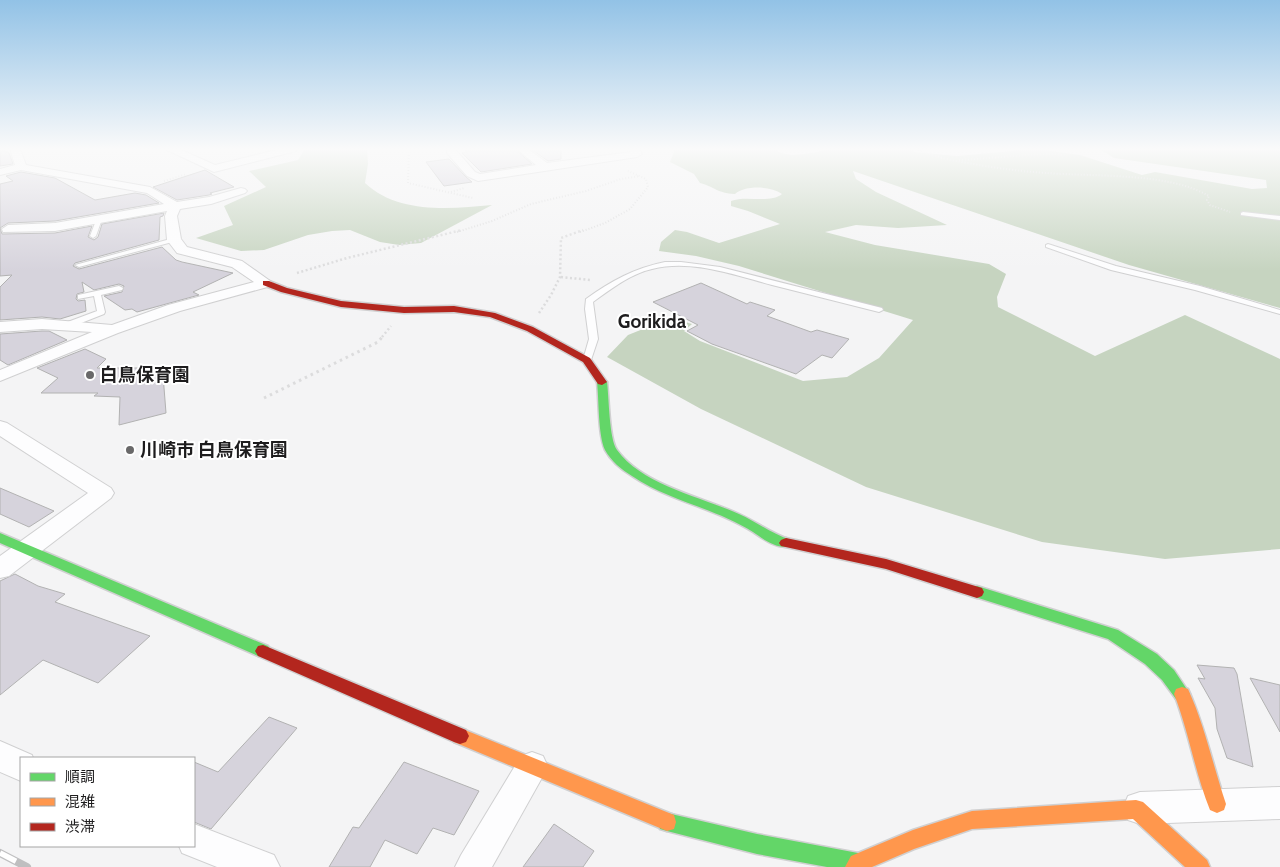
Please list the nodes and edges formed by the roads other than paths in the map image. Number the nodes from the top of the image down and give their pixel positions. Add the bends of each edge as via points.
1 (148, 189) edge
2 (241, 191) dead end
3 (175, 206) junction
4 (1243, 214) road end
5 (1280, 218) edge
6 (99, 219) junction
7 (8, 229) dead end
8 (93, 236) dead end
9 (174, 240) junction
10 (1048, 246) dead end
11 (79, 264) dead end
12 (266, 283) junction
13 (119, 288) dead end
14 (97, 294) junction
15 (81, 297) dead end
16 (879, 310) dead end
17 (1280, 312) edge
18 (68, 325) junction
19 (0, 327) edge
20 (112, 330) junction
21 (587, 360) junction
22 (0, 376) edge
23 (0, 427) edge
24 (0, 538) edge
25 (27, 550) junction
26 (0, 569) edge
27 (0, 756) edge
28 (20, 766) edge
29 (532, 767) junction
30 (1280, 803) edge
31 (1217, 804) junction
32 (1136, 808) junction
33 (195, 841) edge
34 (856, 865) edge
35 (262, 867) edge
36 (473, 867) edge
37 (1200, 867) edge

1 - 3 street
2 - 3 street
3 - 6 street
3 - 9 street via 171,216
4 - 5 lane
6 - 7 street via 55,227
6 - 8 lane
9 - 11 lane
9 - 12 street via 182,250 237,264
10 - 17 lane via 1114,268
12 - 20 street via 174,308
12 - 21 street via 341,304 492,314 530,329
13 - 14 lane
14 - 15 lane
14 - 18 lane via 101,312
16 - 21 lane via 698,264 664,263 646,267 589,301 588,314 594,334
18 - 19 street via 39,323
18 - 20 street
20 - 22 street
21 - 31 street via 602,380 610,449 624,465 658,485 742,520 773,540 886,564 1113,634 1141,650 1162,668 1182,694 1194,721 1204,767
23 - 25 street via 103,493
24 - 25 street
25 - 26 street
25 - 29 street
27 - 28 street
29 - 34 street via 673,825
29 - 36 street
30 - 31 street
31 - 32 street
32 - 34 street via 972,820 913,840
32 - 37 street
33 - 35 street

